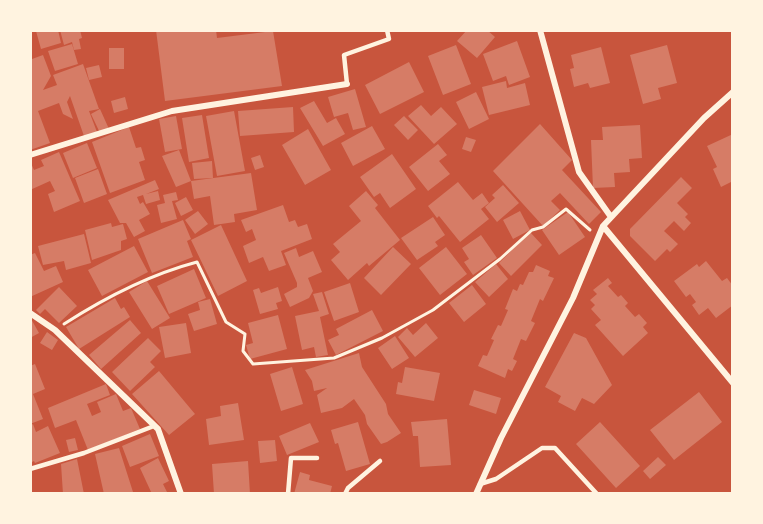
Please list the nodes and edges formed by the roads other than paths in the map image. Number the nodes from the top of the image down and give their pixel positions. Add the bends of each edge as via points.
1 (387, 30) edge
2 (540, 30) edge
3 (347, 84) joint
4 (733, 92) edge
5 (30, 155) edge
6 (611, 217) junction
7 (603, 226) junction
8 (30, 313) edge
9 (733, 383) edge
10 (154, 426) junction
11 (317, 458) dead end
12 (380, 461) dead end
13 (30, 469) edge
14 (480, 484) junction
15 (181, 494) edge
16 (288, 494) edge
17 (345, 494) edge
18 (476, 494) edge
19 (597, 494) edge

1 - 3 lane via 390,39 344,55
2 - 6 street via 579,172
3 - 5 street via 172,111
4 - 6 street
6 - 7 street
7 - 9 street
7 - 14 street via 573,298
8 - 10 street via 55,330
10 - 13 lane
10 - 15 street
11 - 16 lane via 291,458
12 - 17 lane
14 - 18 street
14 - 19 lane via 496,479 542,448 555,448

